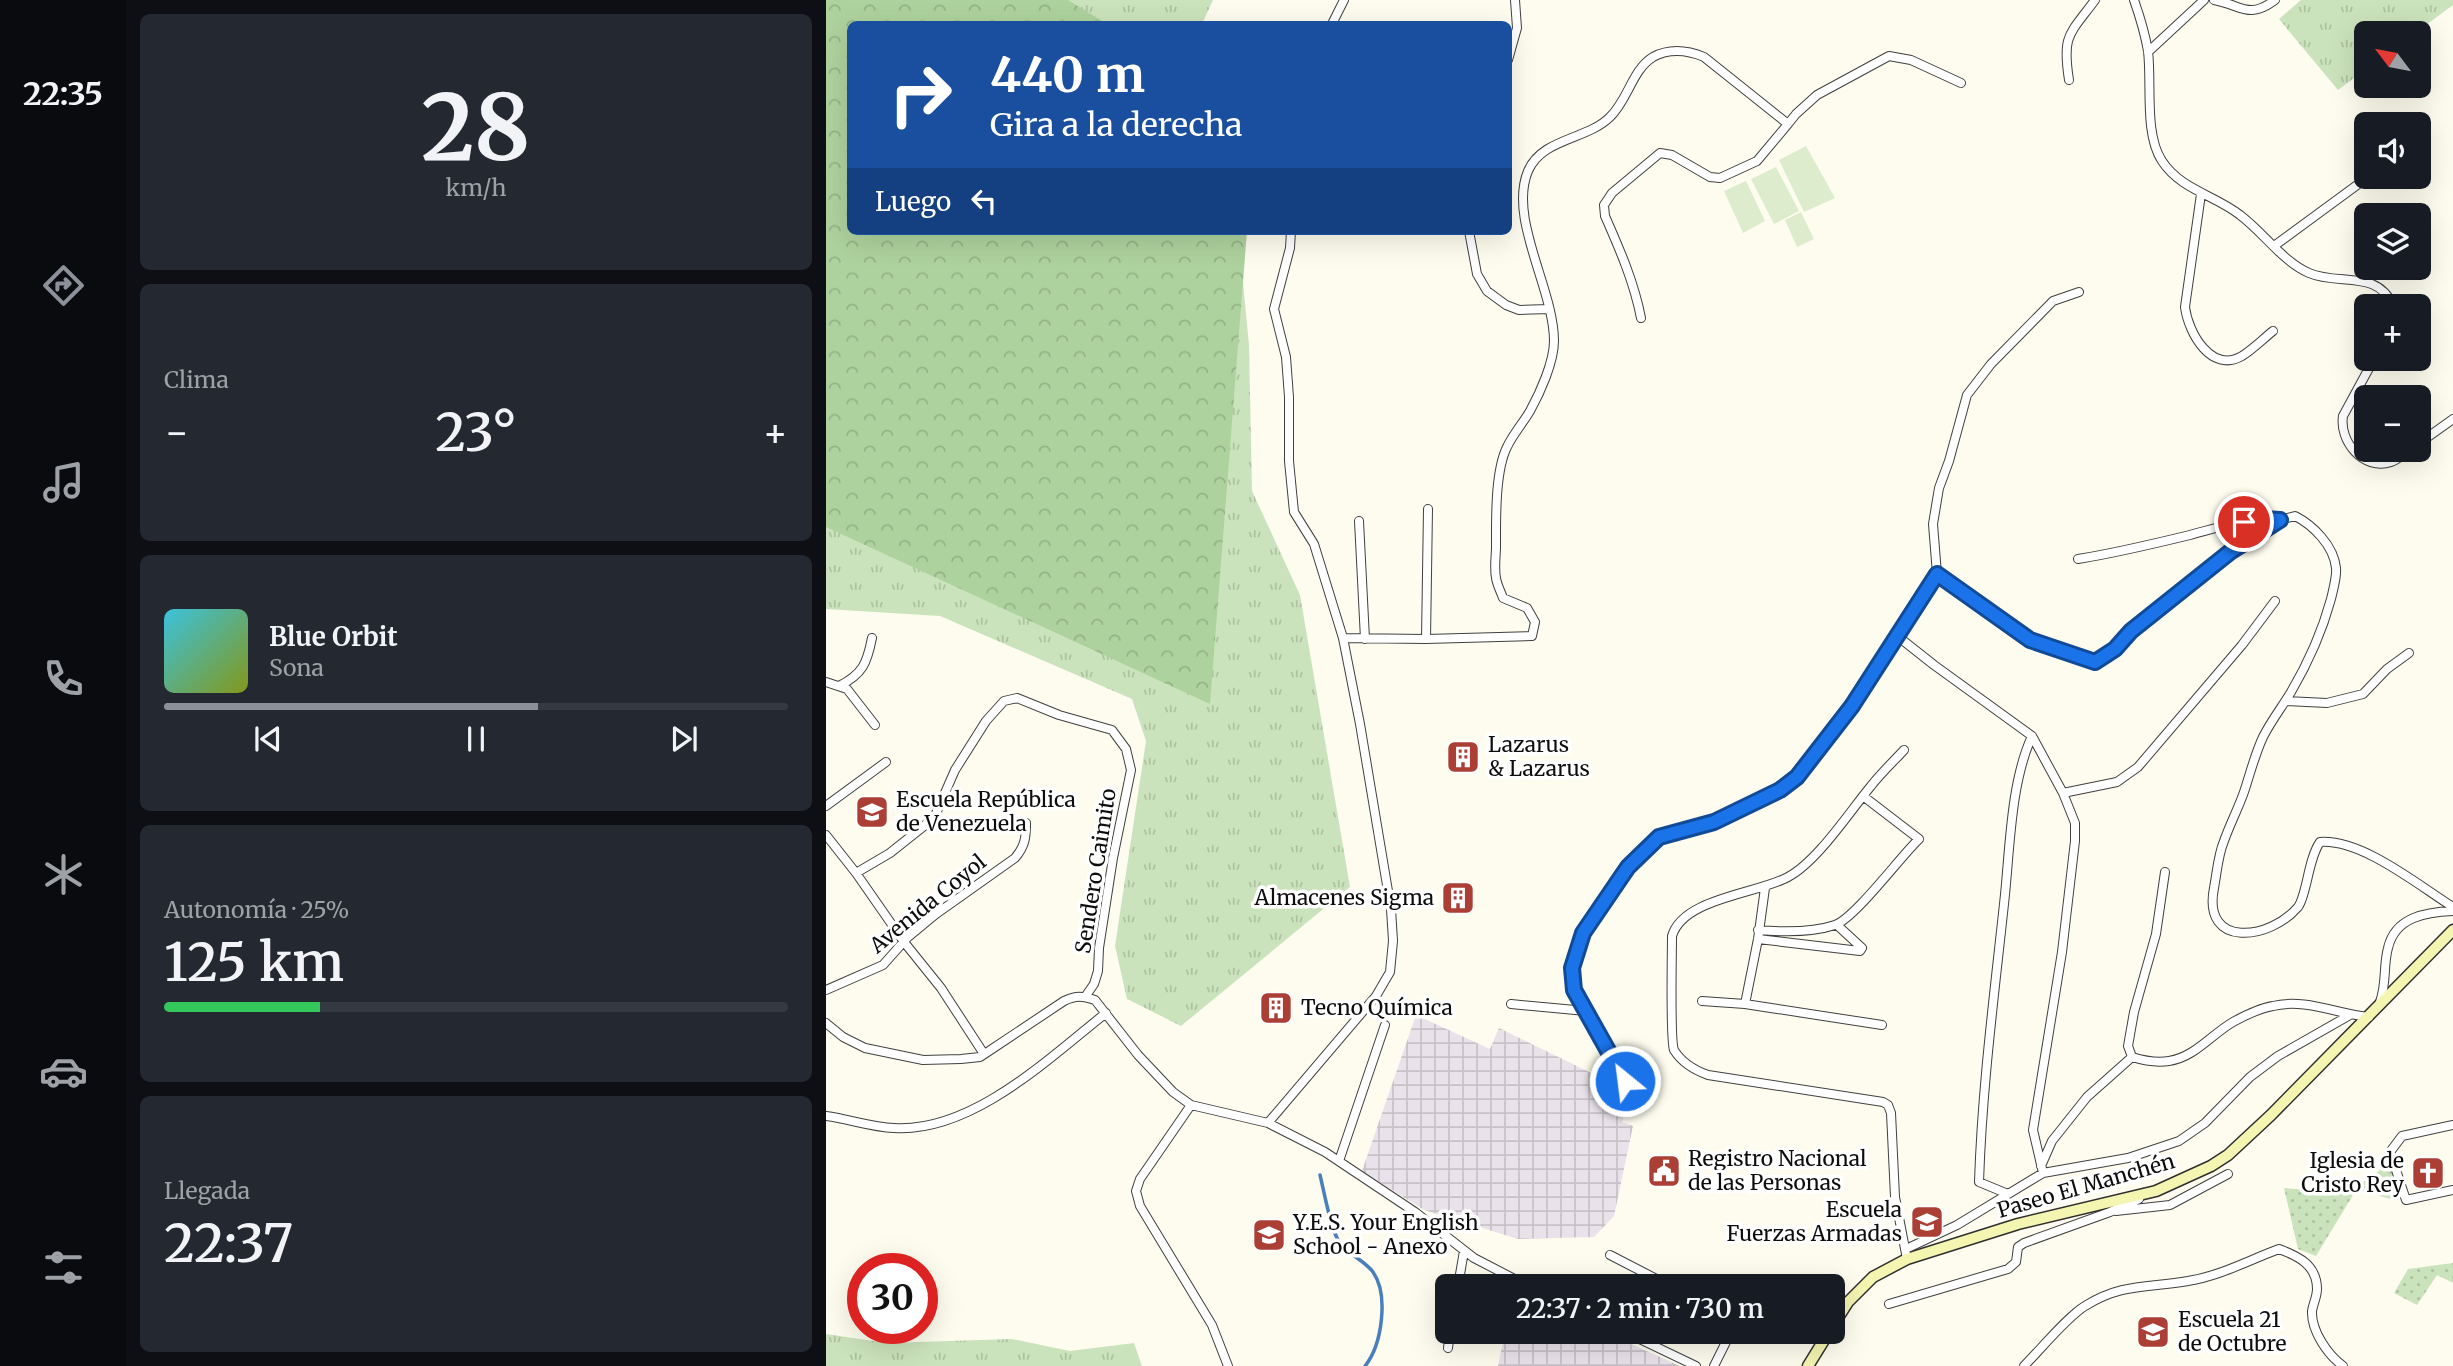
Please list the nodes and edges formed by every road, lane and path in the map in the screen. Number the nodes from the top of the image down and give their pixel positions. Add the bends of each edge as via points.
1 (1344, 0) edge
2 (1515, 0) edge
3 (2095, 0) edge
4 (2134, 0) edge
5 (2204, 0) edge
6 (2214, 0) edge
7 (2275, 0) edge
8 (1334, 21) edge
9 (1512, 46) edge
10 (2148, 52) junction
11 (2069, 80) dead end
12 (1961, 83) dead end
13 (1788, 124) junction
14 (2354, 187) edge
15 (2201, 194) junction
16 (1291, 235) edge
17 (1470, 235) edge
18 (2274, 246) junction
19 (2079, 292) dead end
20 (2386, 294) edge
21 (1549, 309) junction
22 (1641, 318) dead end
23 (2273, 331) dead end
24 (2354, 396) edge
25 (2453, 419) edge
26 (2431, 435) edge
27 (2354, 451) edge
28 (2374, 462) edge
29 (2392, 462) edge
30 (1428, 509) dead end
31 (2280, 520) junction
32 (1359, 521) dead end
33 (2078, 559) dead end
34 (1937, 574) junction
35 (2275, 601) dead end
36 (1896, 635) junction
37 (872, 638) dead end
38 (1343, 638) junction
39 (1365, 639) junction
40 (1426, 639) junction
41 (2409, 653) dead end
42 (826, 681) edge
43 (839, 686) junction
44 (2286, 701) junction
45 (875, 725) dead end
46 (2032, 736) junction
47 (1905, 750) dead end
48 (886, 762) dead end
49 (2063, 793) junction
50 (1863, 796) junction
51 (826, 806) edge
52 (1026, 823) dead end
53 (826, 835) edge
54 (2165, 872) dead end
55 (856, 873) junction
56 (1765, 888) junction
57 (2453, 909) edge
58 (1837, 925) junction
59 (2453, 930) edge
60 (1758, 934) junction
61 (904, 942) junction
62 (826, 990) edge
63 (1085, 997) junction
64 (1702, 1001) dead end
65 (1511, 1004) dead end
66 (1745, 1004) junction
67 (2379, 1007) junction
68 (1586, 1012) junction
69 (1106, 1013) junction
70 (2350, 1015) junction
71 (2369, 1017) junction
72 (826, 1023) edge
73 (1385, 1025) dead end
74 (1882, 1025) dead end
75 (984, 1054) junction
76 (2132, 1057) junction
77 (1625, 1081) dead end
78 (1191, 1105) junction
79 (826, 1116) edge
80 (1268, 1123) junction
81 (2453, 1125) edge
82 (1339, 1161) junction
83 (2042, 1169) junction
84 (2228, 1174) dead end
85 (2453, 1190) edge
86 (2156, 1191) junction
87 (2008, 1194) junction
88 (2110, 1212) junction
89 (1464, 1251) junction
90 (1907, 1254) junction
91 (1611, 1255) dead end
92 (1460, 1274) edge
93 (1506, 1274) edge
94 (1647, 1274) edge
95 (1889, 1304) dead end
96 (1845, 1306) edge
97 (1448, 1344) edge
98 (1650, 1344) edge
99 (1725, 1344) edge
100 (1822, 1344) edge
101 (1448, 1348) dead end
102 (1811, 1363) edge
103 (1228, 1366) edge
104 (1696, 1366) edge
105 (1714, 1366) edge
106 (2024, 1366) edge
107 (2343, 1366) edge

1 - 8 street
2 - 9 street via 1517,28
3 - 11 street via 2067,37
4 - 10 street
5 - 10 street
6 - 7 street via 2252,11
10 - 15 street via 2157,152 2183,183
12 - 13 street via 1911,60 1889,56 1818,95
13 - 21 street via 1704,57 1669,51 1652,58 1638,71 1611,117 1586,134 1545,149 1529,167 1522,189 1525,220
13 - 22 street via 1757,160 1725,177 1710,177 1660,153 1607,198 1603,211 1631,278
14 - 18 street
15 - 18 street via 2239,215
15 - 23 street via 2185,307 2193,334 2203,349 2228,360 2241,357
16 - 38 street via 1274,309 1286,356 1294,512 1314,544
17 - 21 street via 1477,274 1487,290 1519,310
18 - 20 street via 2311,274 2364,282
19 - 34 street via 2053,301 1967,395 1939,488 1933,524
21 - 40 street via 1555,342 1546,376 1506,448 1496,499 1495,577 1503,598 1527,608 1535,630 1532,636
24 - 27 street via 2341,426
25 - 26 street
28 - 29 street
30 - 40 street
31 - 33 street via 2225,524
31 - 34 street via 2230,552 2095,662 2030,640
31 - 44 street via 2295,516 2307,522 2331,550 2336,568 2317,641
32 - 39 street
34 - 36 street
35 - 49 street via 2138,767 2117,782
36 - 46 street
36 - 68 street via 1852,706 1797,777 1714,822 1659,837 1628,867 1583,933 1572,968 1574,990
37 - 43 street via 866,664
38 - 39 street
38 - 80 street via 1391,909 1394,941 1390,972 1376,996
39 - 40 street
41 - 44 street via 2363,694 2327,703
42 - 43 street
43 - 45 street via 855,696
44 - 57 street via 2263,737 2223,843 2212,899 2214,916 2222,928 2236,933 2260,932 2281,920 2299,905 2314,850 2320,842 2331,841 2376,859
46 - 49 street
46 - 87 street via 2023,756 2011,837 1980,1140 1979,1182
47 - 50 street
48 - 51 street
49 - 83 street via 2075,823 2075,841 2033,1130
50 - 56 street via 1809,860 1791,876
50 - 58 street via 1919,839
52 - 61 street, Avenida Coyol via 1023,849 1015,858
53 - 55 street
54 - 76 street via 2156,934 2128,1045
55 - 61 street
55 - 63 street, Sendero Caimito via 934,818 955,771 998,705 1017,698 1103,726 1118,735 1131,770 1112,858 1098,971
56 - 60 street
56 - 90 street via 1700,908 1675,926 1673,1048 1686,1064 1708,1074 1888,1105 1895,1197
57 - 67 street via 2410,919 2394,931 2387,948
58 - 60 street
58 - 60 street via 1860,951
59 - 67 street, Paseo El Manchén
60 - 66 street
61 - 62 street, Avenida Coyol via 883,965
61 - 75 street via 942,988
63 - 69 street via 1095,1000
63 - 75 street via 1064,1001
64 - 66 street
65 - 68 street
66 - 74 street
67 - 71 street, Paseo El Manchén
68 - 77 street
69 - 78 street via 1138,1055
69 - 79 street via 1015,1086 934,1124 893,1128
70 - 71 street
70 - 76 street via 2299,1003 2272,1006 2233,1022 2193,1052 2172,1061
70 - 83 street via 2278,1056 2179,1141 2128,1158
71 - 86 street, Paseo El Manchén via 2228,1155 2192,1177
72 - 75 street via 865,1048 923,1060
73 - 82 street
76 - 83 street via 2087,1097 2052,1141
78 - 80 street
78 - 103 street via 1136,1191 1140,1206 1212,1325
80 - 82 street
81 - 85 street via 2402,1136 2390,1152 2406,1200
82 - 89 street
83 - 87 street
84 - 88 street via 2170,1205
86 - 88 street
86 - 90 street, Paseo El Manchén
87 - 90 street
88 - 95 street via 2024,1243 2008,1269
89 - 92 street
89 - 93 street
90 - 96 street, Paseo El Manchén via 1873,1276
91 - 94 street
97 - 101 street
98 - 104 street
99 - 105 street
100 - 102 street
106 - 107 street via 2082,1307 2111,1292 2189,1281 2279,1249 2301,1257 2311,1270 2317,1289 2312,1312 2318,1334

